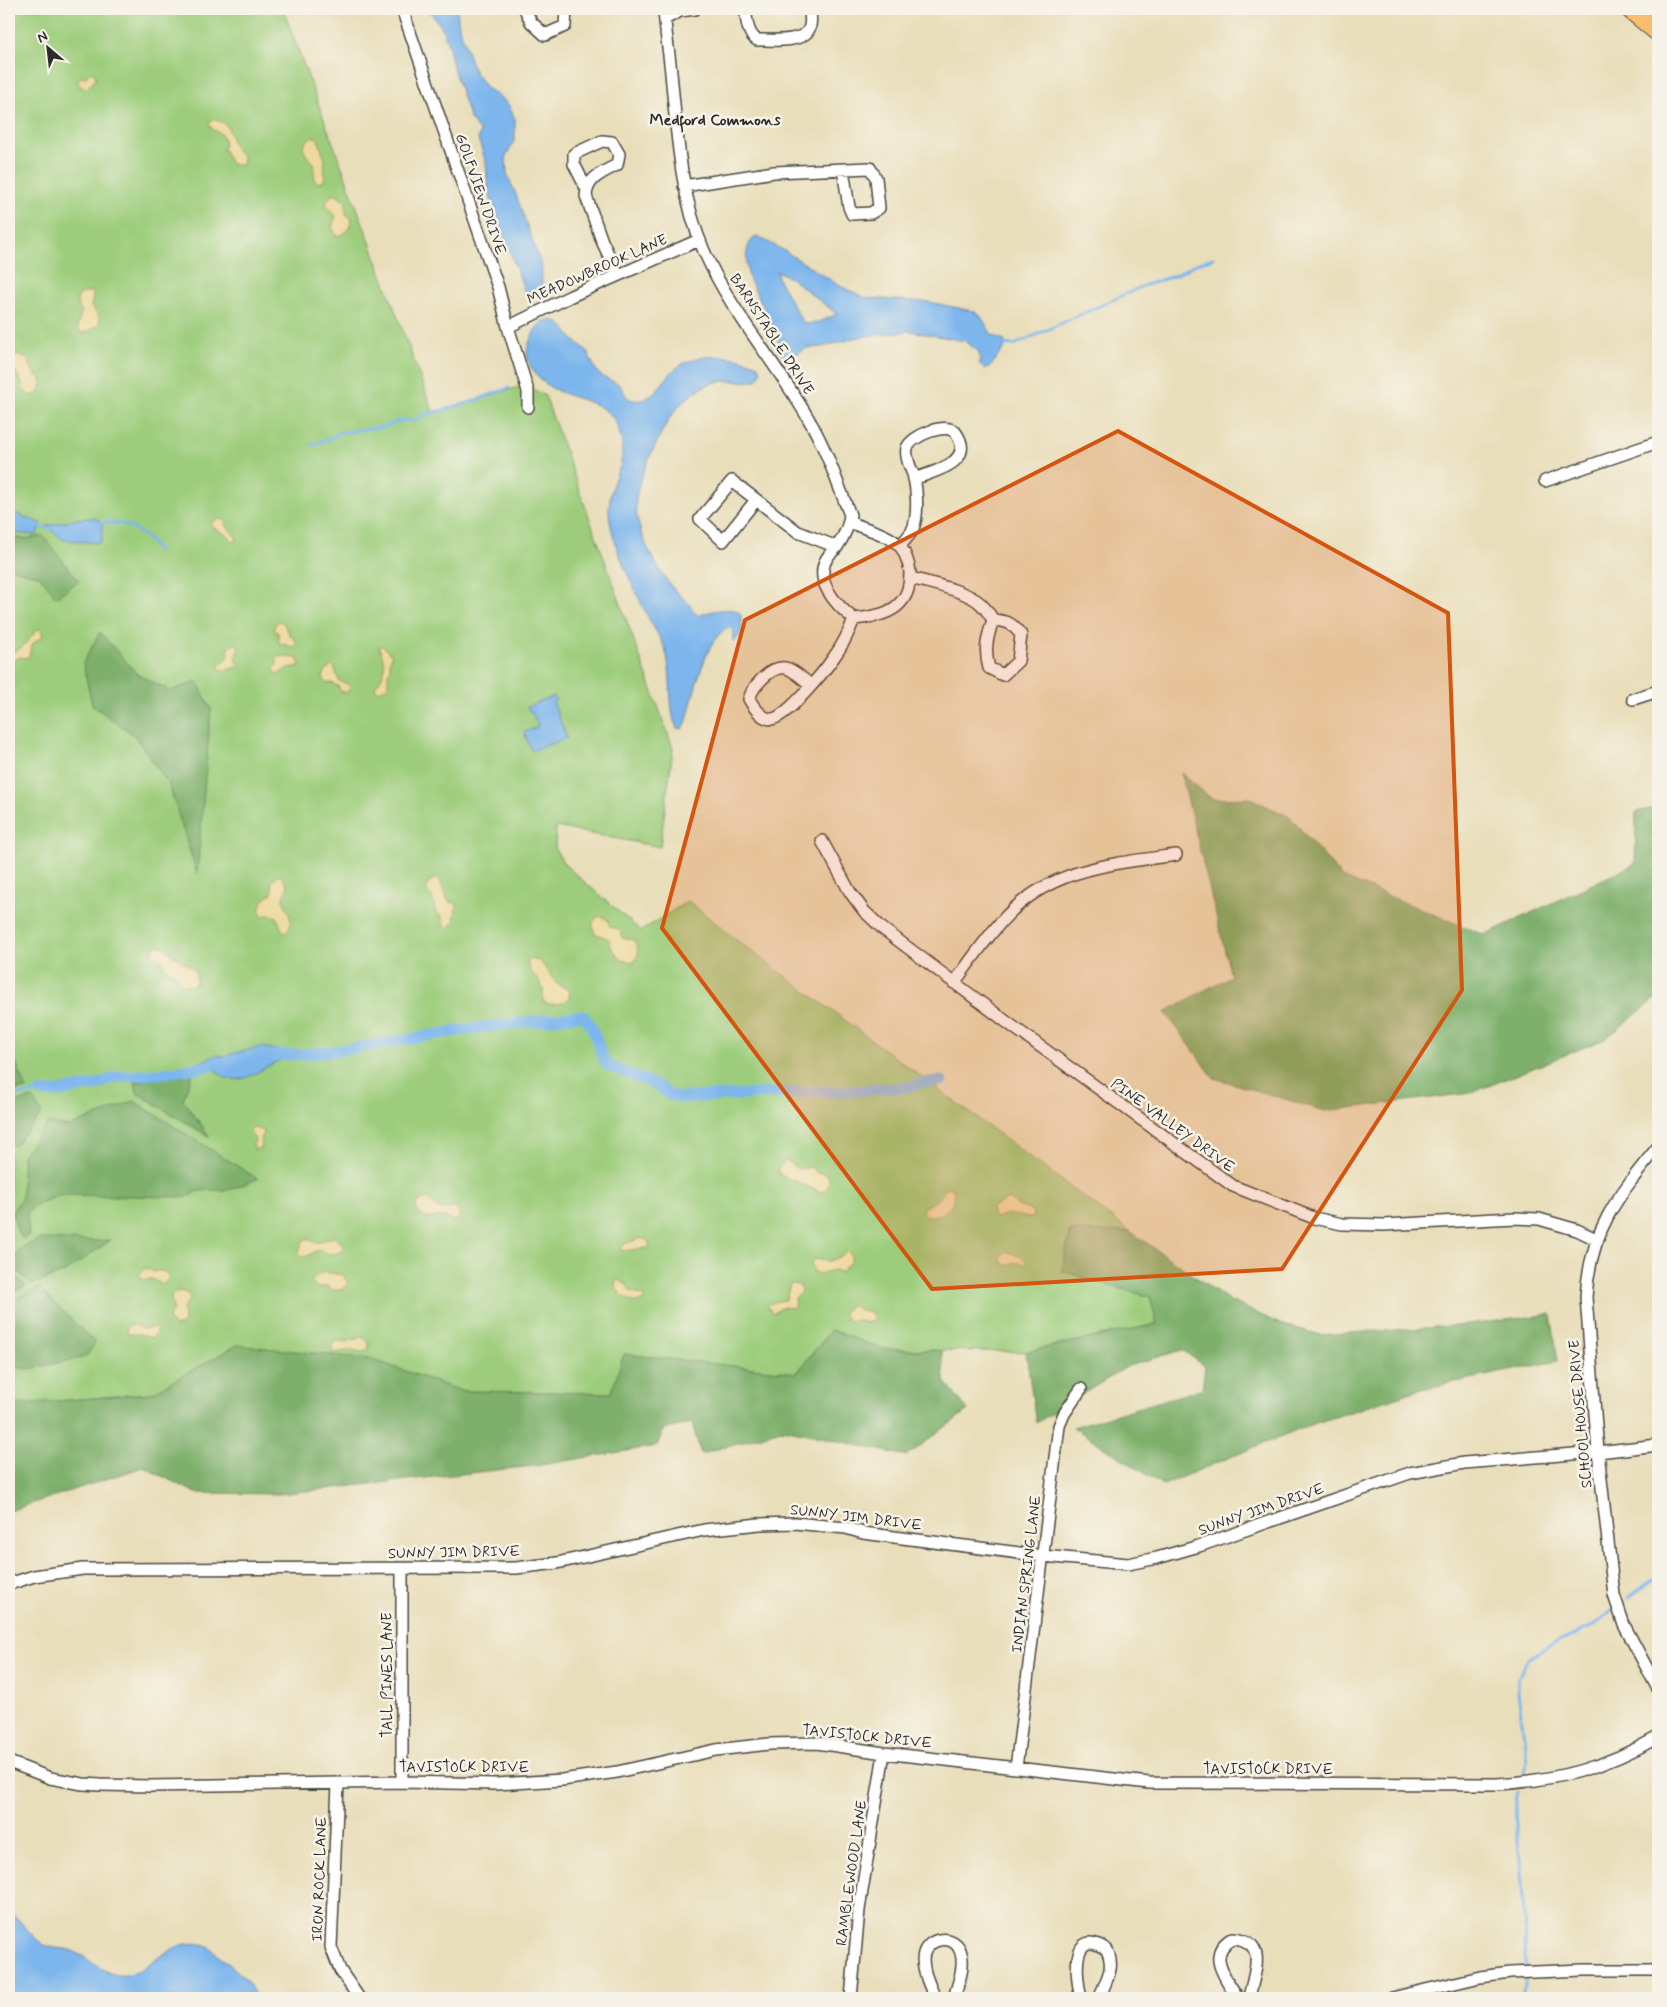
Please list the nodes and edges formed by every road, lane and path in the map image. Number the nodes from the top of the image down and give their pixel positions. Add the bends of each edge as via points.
1 (402, 9) edge
2 (525, 9) edge
3 (566, 9) edge
4 (695, 9) edge
5 (745, 9) edge
6 (810, 9) edge
7 (1630, 9) edge
8 (664, 14) edge
9 (1658, 32) edge
10 (843, 170) junction
11 (684, 186) junction
12 (586, 190) junction
13 (700, 240) junction
14 (618, 275) junction
15 (508, 327) junction
16 (528, 407) dead end
17 (1658, 442) edge
18 (914, 479) junction
19 (1545, 481) dead end
20 (756, 500) junction
21 (849, 522) junction
22 (900, 546) junction
23 (837, 547) junction
24 (911, 578) junction
25 (854, 619) junction
26 (993, 620) junction
27 (811, 685) junction
28 (1658, 690) edge
29 (1633, 699) dead end
30 (822, 841) dead end
31 (1176, 855) dead end
32 (954, 983) junction
33 (1658, 1147) edge
34 (1596, 1239) junction
35 (1081, 1389) dead end
36 (1658, 1445) edge
37 (1598, 1452) junction
38 (1043, 1556) junction
39 (402, 1568) junction
40 (9, 1584) edge
41 (1658, 1688) edge
42 (1658, 1737) edge
43 (884, 1753) junction
44 (9, 1762) edge
45 (1016, 1768) junction
46 (402, 1782) junction
47 (338, 1784) junction
48 (1658, 1970) edge
49 (359, 1998) edge
50 (850, 1998) edge
51 (935, 1998) edge
52 (954, 1998) edge
53 (1081, 1998) edge
54 (1100, 1998) edge
55 (1238, 1998) edge
56 (1249, 1998) edge
57 (1392, 1998) edge

1 - 15 street, GOLFVIEW DRIVE via 498,287
2 - 3 street via 531,22 545,35 565,26
4 - 8 street
5 - 6 street via 749,30 757,40 798,39 810,27
7 - 9 main road
8 - 11 street, BARNSTABLE DRIVE
10 - 10 street via 870,168 876,178 879,208 871,213 852,214
10 - 11 street via 774,172
11 - 13 street, BARNSTABLE DRIVE
12 - 12 street via 595,177 617,165 619,154 612,142 602,141 574,154 574,164
12 - 14 street via 587,203
13 - 14 street, MEADOWBROOK LANE
13 - 21 street, BARNSTABLE DRIVE via 721,286 816,433 850,515
14 - 15 street, MEADOWBROOK LANE
15 - 16 street, GOLFVIEW DRIVE via 528,391
17 - 19 street
18 - 18 street via 907,449 913,441 944,428 951,429 962,449 960,456 954,462
18 - 22 street via 917,490 913,526
20 - 20 street via 722,541 700,519 732,481
20 - 23 street via 798,532
21 - 22 street
21 - 23 street
22 - 24 street
23 - 25 street via 829,555 822,574 836,604
24 - 25 street via 906,595 896,607 884,614
24 - 26 street via 971,598 982,605
25 - 27 street via 835,657
26 - 26 street via 1008,621 1021,634 1018,661 1003,674 989,668 985,654
27 - 27 street via 792,670 778,667 758,682 749,699 763,716 778,718
28 - 29 street
30 - 32 street, PINE VALLEY DRIVE via 864,911
31 - 32 street via 1090,868 1045,886 1001,922
32 - 34 street, PINE VALLEY DRIVE via 1220,1178 1258,1197 1314,1218 1342,1224 1539,1219
33 - 34 street, SCHOOLHOUSE DRIVE via 1618,1200
34 - 37 street, SCHOOLHOUSE DRIVE via 1586,1297
35 - 38 street, INDIAN SPRING LANE via 1059,1426
36 - 37 street, SUNNY JIM DRIVE
37 - 38 street, SUNNY JIM DRIVE via 1464,1463 1410,1473 1199,1546 1143,1562 1128,1564
37 - 41 street, SCHOOLHOUSE DRIVE via 1614,1596 1624,1624
38 - 39 street, SUNNY JIM DRIVE via 846,1528 777,1523 704,1530 557,1563 516,1568
38 - 45 street, INDIAN SPRING LANE
39 - 40 street, SUNNY JIM DRIVE via 83,1569 34,1576
39 - 46 street, TALL PINES LANE
42 - 45 street, TAVISTOCK DRIVE via 1620,1757 1570,1774 1534,1782 1497,1784 1149,1783
43 - 45 street, TAVISTOCK DRIVE
43 - 46 street, TAVISTOCK DRIVE via 817,1743 769,1744 716,1750 617,1772 562,1780 496,1784
43 - 50 street, RAMBLEWOOD LANE via 859,1910
44 - 47 street, TAVISTOCK DRIVE via 42,1775 83,1784
46 - 47 street, TAVISTOCK DRIVE
47 - 49 street, IRON ROCK LANE via 331,1947 340,1970
48 - 57 street via 1510,1973
51 - 52 street via 925,1974 924,1954 931,1943 943,1939 952,1940 962,1954
53 - 54 street via 1077,1960 1082,1948 1095,1943 1107,1950 1112,1963
55 - 56 street via 1219,1961 1223,1946 1233,1938 1246,1940 1256,1951 1257,1963

